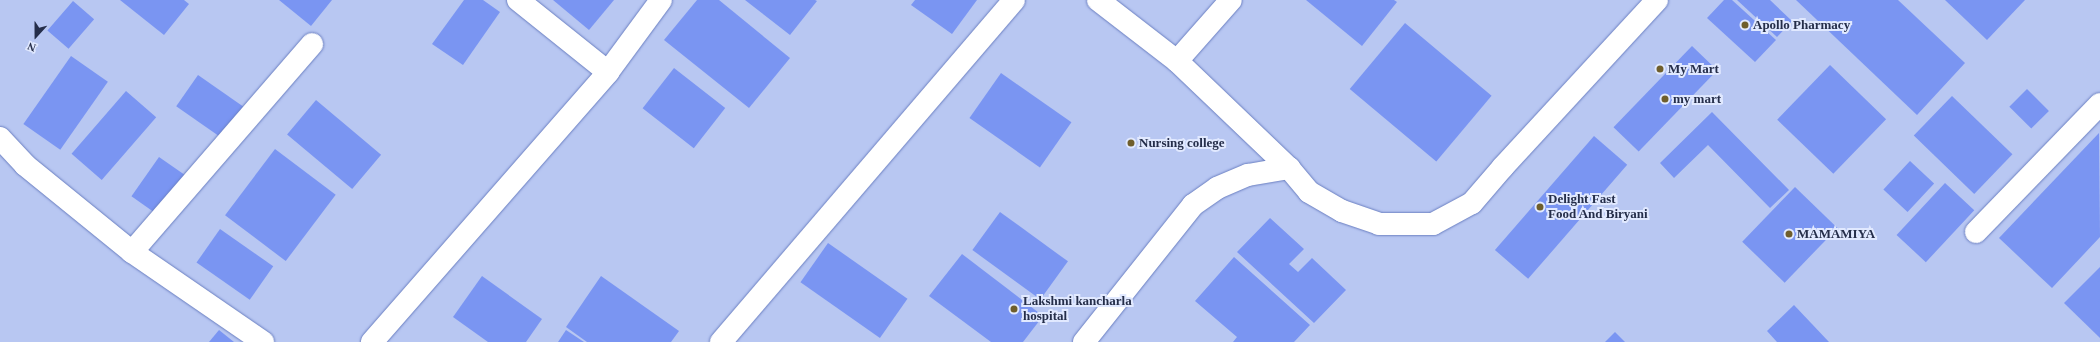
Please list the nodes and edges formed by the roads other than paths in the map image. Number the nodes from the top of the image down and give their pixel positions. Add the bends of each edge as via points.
1 (518, 0) edge
2 (661, 0) edge
3 (1014, 0) edge
4 (1098, 0) edge
5 (1231, 0) edge
6 (1657, 0) edge
7 (312, 44) dead end
8 (1177, 61) junction
9 (608, 72) junction
10 (2100, 104) edge
11 (0, 138) edge
12 (1289, 168) junction
13 (1976, 232) dead end
14 (132, 252) junction
15 (263, 342) edge
16 (372, 342) edge
17 (721, 342) edge
18 (1084, 342) edge

1 - 9 street
2 - 9 street
3 - 17 street
4 - 8 street
5 - 8 street
6 - 12 street via 1472,203 1433,224 1379,224 1342,211 1309,192
7 - 14 street
8 - 12 street
9 - 16 street
10 - 13 street
11 - 14 street via 25,165
12 - 18 street via 1248,175 1217,188 1192,205
14 - 15 street

